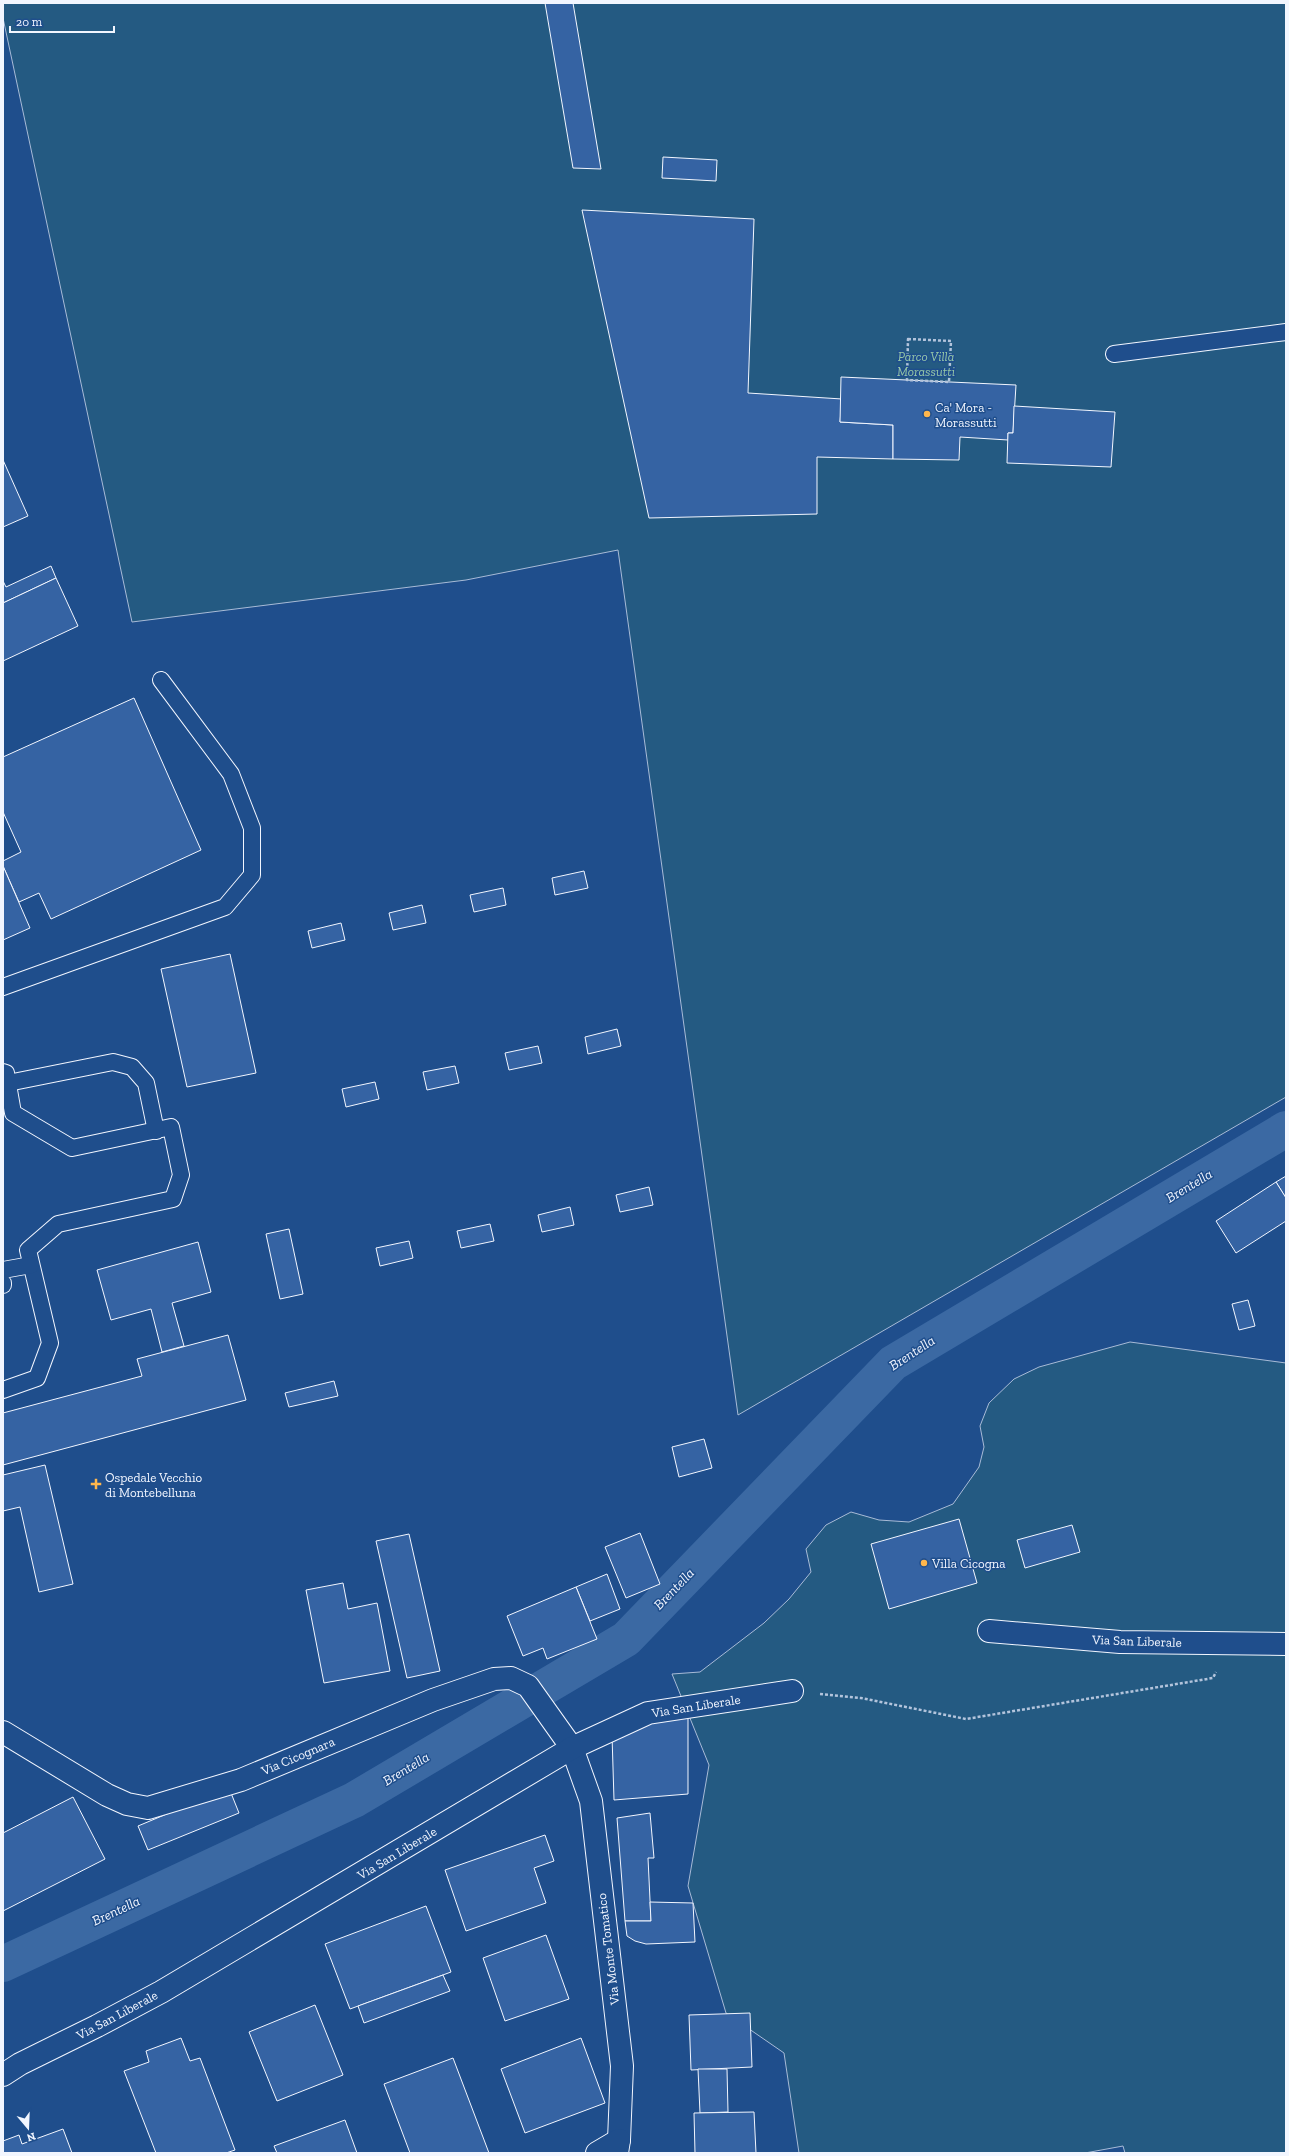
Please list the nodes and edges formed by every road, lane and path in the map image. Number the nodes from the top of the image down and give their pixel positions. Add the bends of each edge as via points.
1 (1286, 332) edge
2 (1114, 354) dead end
3 (906, 380) joint
4 (161, 680) dead end
5 (3, 986) edge
6 (6, 1078) edge
7 (156, 1131) junction
8 (31, 1266) junction
9 (3, 1270) edge
10 (3, 1390) edge
11 (989, 1631) dead end
12 (1233, 1643) junction
13 (1286, 1644) edge
14 (792, 1691) joint
15 (3, 1732) edge
16 (572, 1748) junction
17 (9, 2069) edge
18 (618, 2146) edge
19 (597, 2153) edge

1 - 2 lane
3 - 3 path via 908,339 951,341 949,382
4 - 5 lane via 231,774 252,828 252,875 225,907
6 - 7 lane via 13,1113 72,1148
6 - 7 lane via 113,1062 132,1067 146,1084
7 - 8 lane via 171,1127 181,1175 173,1199 58,1224 28,1250
8 - 9 lane
8 - 10 lane via 50,1343 37,1378
11 - 12 street, Via San Liberale via 1120,1642
12 - 13 street, Via San Liberale
12 - 14 path via 1213,1678 966,1720 861,1698
14 - 16 street, Via San Liberale via 648,1713
15 - 16 street, Via Cicognara via 107,1795 127,1804 148,1808 241,1780 433,1700 494,1679 511,1678 528,1686
16 - 17 street, Via San Liberale via 175,1984
16 - 18 street, Via Monte Tomatico via 591,1801 622,2066
18 - 19 street

